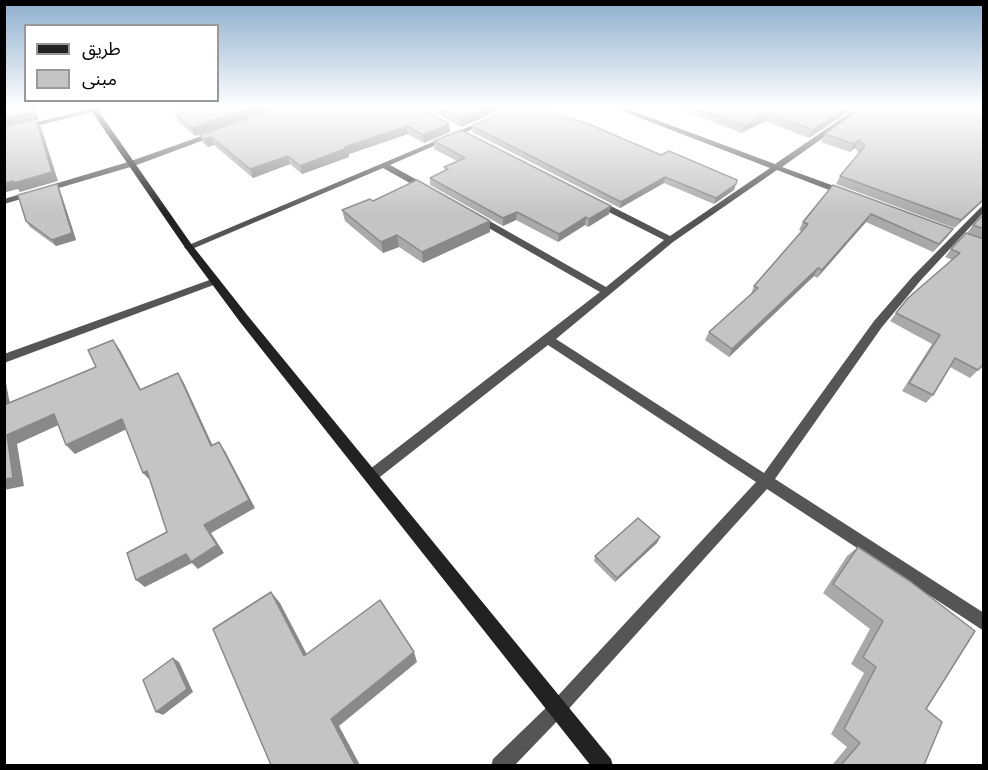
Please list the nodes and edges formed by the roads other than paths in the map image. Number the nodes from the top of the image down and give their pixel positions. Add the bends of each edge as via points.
1 (116, 142) edge
2 (194, 142) edge
3 (439, 142) edge
4 (707, 142) edge
5 (809, 142) edge
6 (131, 164) junction
7 (386, 166) junction
8 (774, 167) junction
9 (436, 194) edge
10 (849, 195) edge
11 (586, 197) edge
12 (4, 202) edge
13 (984, 206) edge
14 (466, 211) edge
15 (670, 240) junction
16 (189, 247) junction
17 (214, 281) junction
18 (606, 291) junction
19 (548, 339) junction
20 (4, 359) edge
21 (371, 476) junction
22 (767, 480) junction
23 (984, 623) edge
24 (559, 707) junction
25 (500, 765) edge
26 (604, 765) edge

1 - 6 street
2 - 6 street
3 - 7 street
4 - 8 street
5 - 8 street
6 - 12 street
6 - 16 street
7 - 9 street
7 - 16 street
8 - 10 street
8 - 15 street
11 - 15 street
13 - 22 street via 878,324
14 - 18 street
15 - 18 street
16 - 17 street
17 - 20 street
17 - 21 street
18 - 19 street
19 - 21 street
19 - 22 street
21 - 24 street
22 - 23 street
22 - 24 street
24 - 25 street
24 - 26 street

